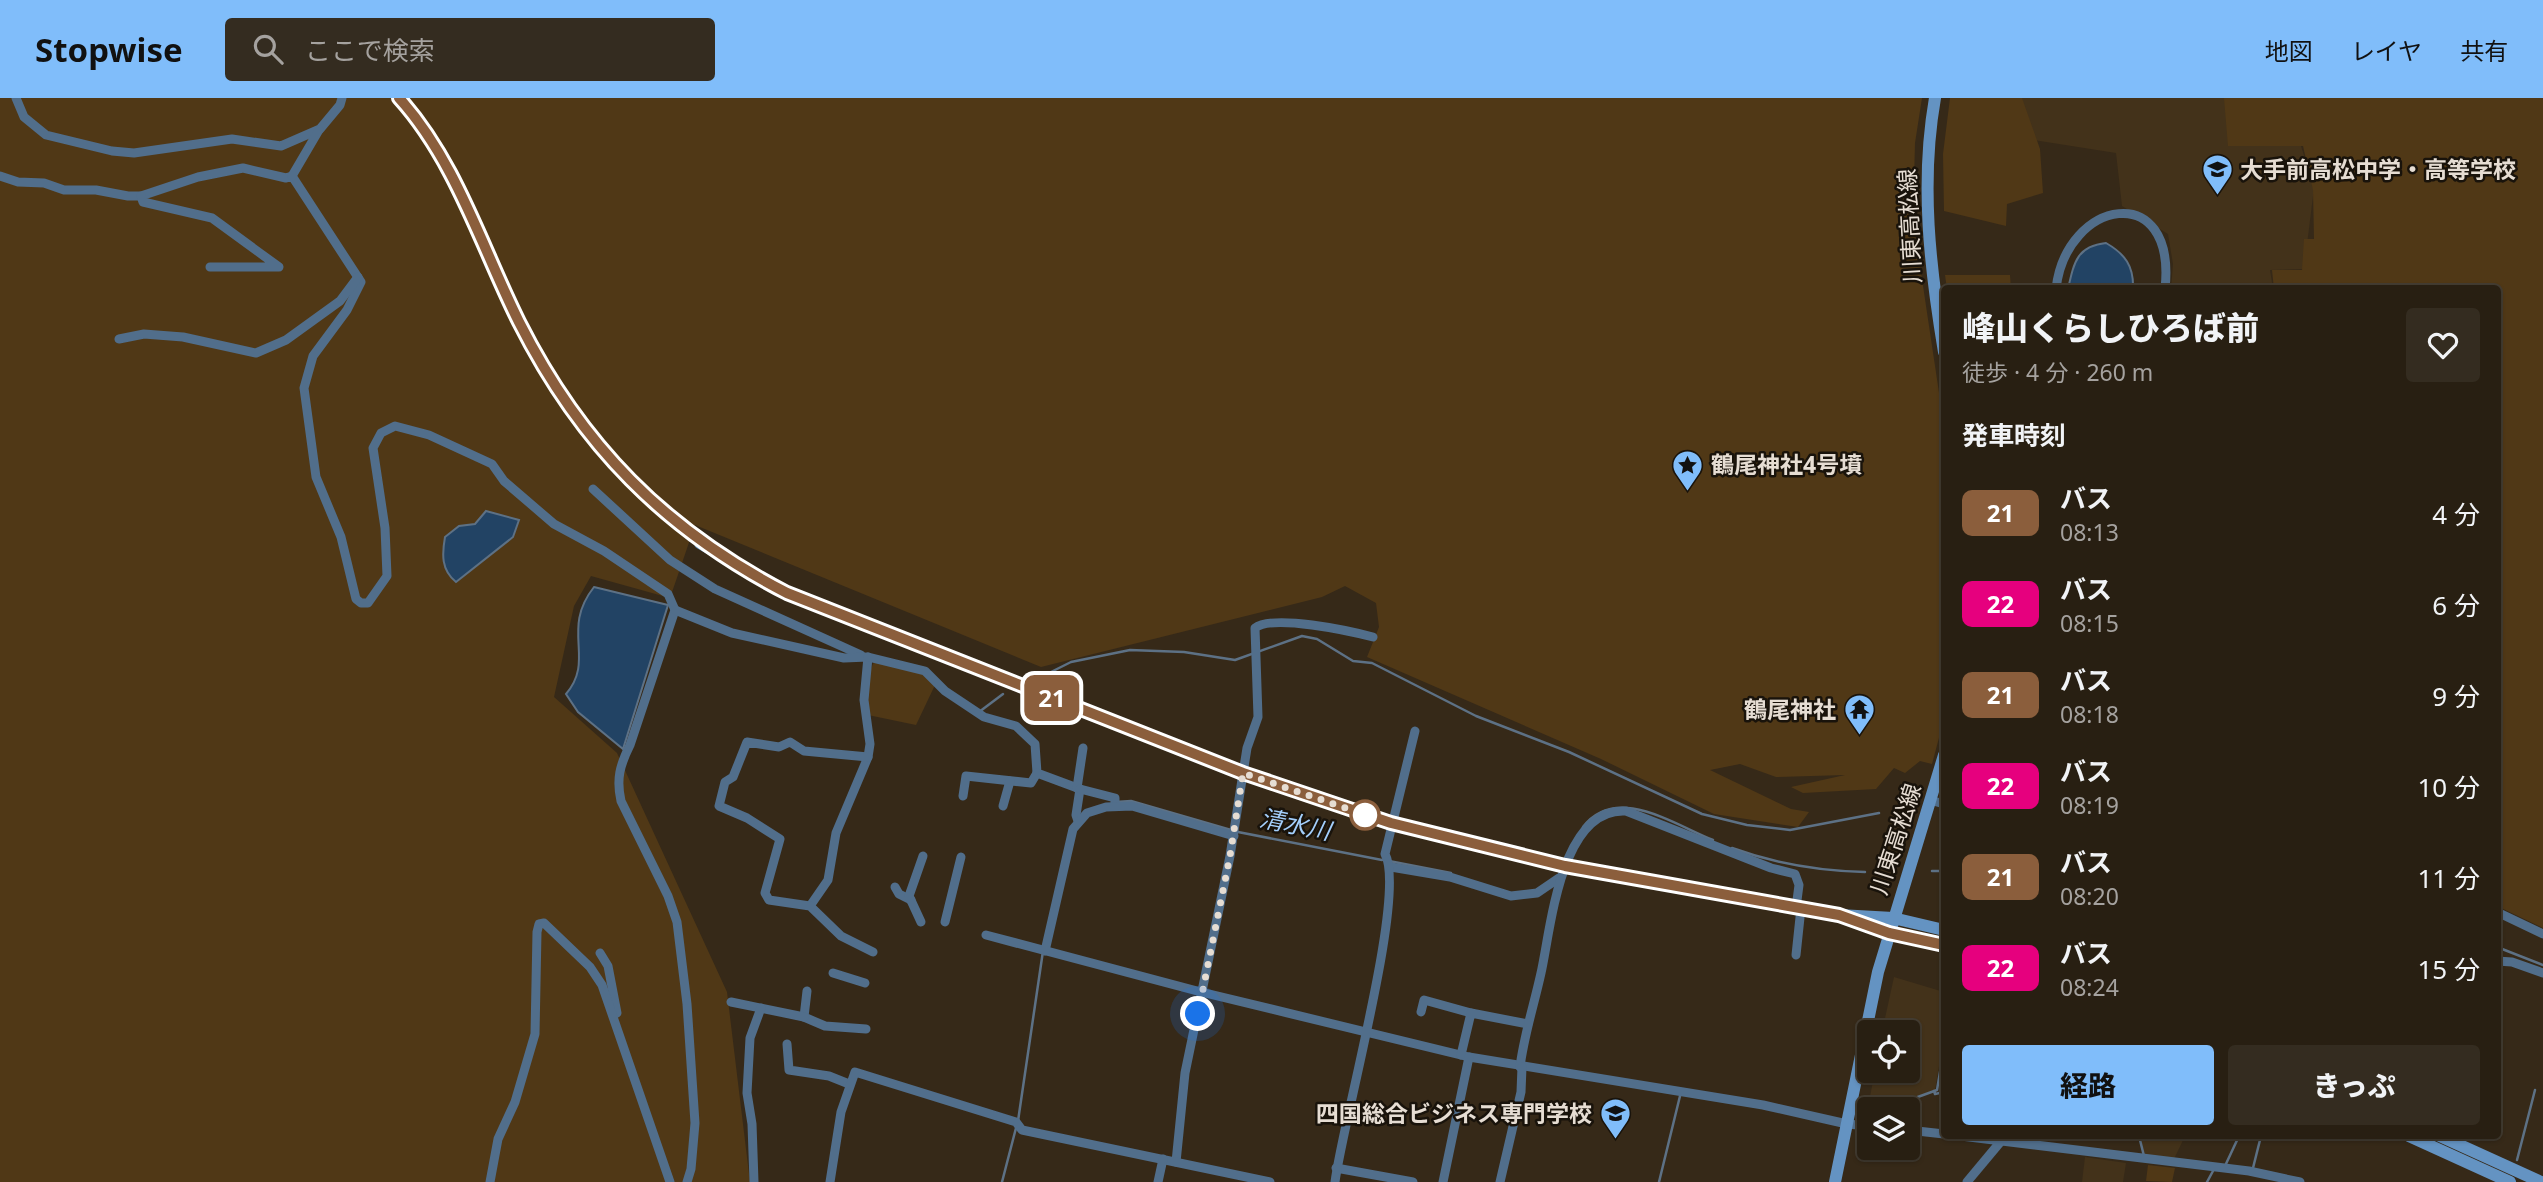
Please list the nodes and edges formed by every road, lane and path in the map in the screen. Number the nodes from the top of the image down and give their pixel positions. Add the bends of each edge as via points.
1 (16, 98) edge
2 (342, 98) edge
3 (1934, 98) edge
4 (320, 129) junction
5 (0, 176) edge
6 (292, 176) junction
7 (141, 196) junction
8 (210, 267) dead end
9 (358, 277) junction
10 (2056, 285) edge
11 (2165, 285) edge
12 (1941, 328) edge
13 (119, 340) dead end
14 (593, 488) dead end
15 (700, 543) tunnel mouth
16 (675, 610) junction
17 (1373, 637) dead end
18 (866, 656) junction
19 (1415, 731) dead end
20 (1083, 748) dead end
21 (868, 757) junction
22 (1941, 765) edge
23 (1037, 773) junction
24 (1243, 773) junction
25 (1010, 781) junction
26 (1079, 789) junction
27 (963, 796) dead end
28 (1930, 800) junction
29 (1115, 802) junction
30 (1941, 803) edge
31 (1003, 806) dead end
32 (1077, 818) junction
33 (1391, 823) junction
34 (1234, 836) junction
35 (923, 856) dead end
36 (961, 857) dead end
37 (1391, 866) junction
38 (1562, 872) junction
39 (895, 887) dead end
40 (911, 900) junction
41 (810, 906) junction
42 (1799, 908) junction
43 (2501, 914) edge
44 (1839, 915) junction
45 (1893, 918) junction
46 (921, 922) dead end
47 (945, 922) dead end
48 (1941, 929) edge
49 (1889, 933) junction
50 (2543, 934) edge
51 (986, 935) dead end
52 (1941, 943) edge
53 (1045, 951) junction
54 (873, 952) dead end
55 (600, 953) dead end
56 (1796, 955) dead end
57 (2501, 961) edge
58 (833, 973) dead end
59 (2543, 973) edge
60 (865, 983) dead end
61 (807, 990) dead end
62 (1201, 992) junction
63 (731, 1002) dead end
64 (761, 1008) junction
65 (1421, 1012) dead end
66 (1471, 1013) junction
67 (804, 1017) junction
68 (1528, 1024) junction
69 (866, 1029) dead end
70 (1367, 1032) junction
71 (621, 1035) junction
72 (788, 1044) dead end
73 (1465, 1056) junction
74 (1521, 1067) junction
75 (849, 1084) junction
76 (1847, 1124) junction
77 (1857, 1125) edge
78 (1920, 1131) edge
79 (1941, 1134) edge
80 (1992, 1139) edge
81 (2416, 1139) edge
82 (2447, 1139) edge
83 (2002, 1140) junction
84 (1163, 1160) junction
85 (1176, 1162) junction
86 (1336, 1168) junction
87 (490, 1182) edge
88 (670, 1182) edge
89 (687, 1182) edge
90 (754, 1182) edge
91 (830, 1182) edge
92 (1158, 1182) edge
93 (1270, 1182) edge
94 (1335, 1182) edge
95 (1413, 1182) edge
96 (1443, 1182) edge
97 (1500, 1182) edge
98 (1835, 1182) edge
99 (1967, 1182) edge
100 (2300, 1182) edge
101 (2510, 1182) edge
102 (2541, 1182) edge

1 - 4 street via 24,117 47,135 112,151 134,153 232,139 281,146
2 - 4 street
3 - 12 street, 川東高松線 via 1928,140 1928,225
4 - 6 street
5 - 7 street via 64,190
6 - 7 street via 243,168
6 - 9 street
7 - 8 street via 143,202 212,218 279,267
9 - 13 street via 340,301 286,340 256,353 183,337 144,334
9 - 16 street via 361,282 356,295 313,356 304,388 316,477 341,537 356,599 369,603 387,576 373,448 382,433 395,426 438,438 492,464 504,481 544,516 654,583 668,594
10 - 11 street via 2065,252 2098,218 2122,212 2139,217 2160,236 2167,264
14 - 18 street via 653,546 715,589
15 - 24 street via 787,593
16 - 18 street via 732,633 844,659
16 - 89 street via 617,784 677,922 695,1123
17 - 24 street via 1327,626 1264,623 1255,628 1258,717
18 - 21 street
18 - 23 street via 918,668 984,717 1024,731 1035,744
19 - 33 street
20 - 26 street
21 - 41 street via 836,833 828,880
21 - 41 street via 804,751 790,742 779,747 747,742 733,778 725,782 719,806 780,839 765,893 769,900
22 - 28 street, 川東高松線
23 - 25 street via 1031,783
23 - 26 street
24 - 33 street
24 - 34 street
25 - 27 street via 966,776
25 - 31 street
26 - 29 street
26 - 32 street
28 - 30 street
28 - 45 street, 川東高松線
29 - 32 street
29 - 34 street
32 - 53 street
33 - 37 street via 1385,854
33 - 38 street
34 - 62 street
35 - 40 street
36 - 47 street
37 - 38 street via 1450,877 1511,896 1537,893
37 - 70 street
38 - 42 street
38 - 42 street via 1590,825 1603,815 1626,811 1795,874
38 - 68 street
39 - 40 street
40 - 46 street
41 - 54 street via 841,936
42 - 44 street
42 - 56 street
43 - 50 street
44 - 45 street
44 - 49 street
45 - 48 street
45 - 49 street, 川東高松線
49 - 52 street
49 - 76 street, 川東高松線
51 - 53 street
53 - 62 street
55 - 71 street via 608,966
57 - 59 street
58 - 60 street
61 - 67 street
62 - 70 street
62 - 85 street via 1185,1073
63 - 64 street
64 - 67 street
64 - 90 street via 750,1038 748,1080
65 - 66 street via 1424,1000
66 - 68 street
66 - 73 street
67 - 69 street via 825,1026
68 - 74 street
70 - 73 street
70 - 86 street
71 - 87 street via 590,967 544,923 539,924 535,1034 515,1102 498,1139
71 - 88 street
72 - 75 street via 789,1070
73 - 74 street
73 - 96 street
74 - 76 street via 1763,1105
74 - 97 street via 1521,1092
75 - 84 street via 855,1072 1016,1122 1022,1130
75 - 91 street
76 - 77 street
76 - 98 street, 川東高松線
78 - 79 street
80 - 83 street
81 - 101 street
82 - 102 street
83 - 99 street
83 - 100 street via 2249,1171
84 - 85 street
84 - 92 street
85 - 93 street
86 - 94 street
86 - 95 street

